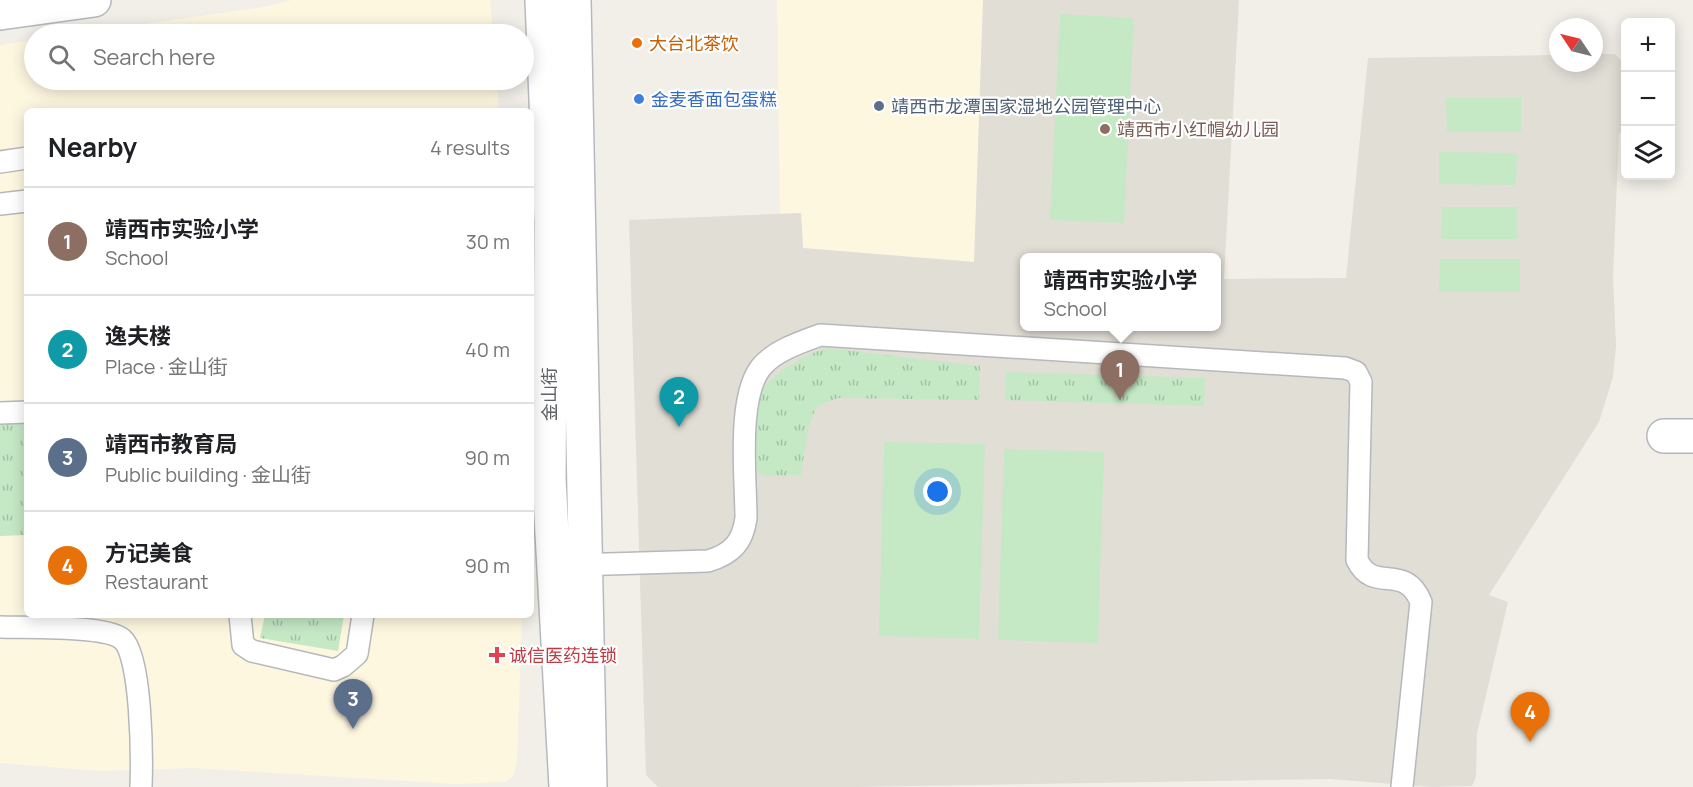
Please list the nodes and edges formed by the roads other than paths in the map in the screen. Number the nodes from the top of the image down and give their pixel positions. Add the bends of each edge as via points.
1 (94, 0) edge
2 (542, 0) edge
3 (574, 0) edge
4 (0, 13) edge
5 (24, 158) edge
6 (0, 162) edge
7 (24, 201) edge
8 (0, 204) edge
9 (24, 412) edge
10 (0, 413) edge
11 (584, 446) junction
12 (540, 463) edge
13 (585, 480) junction
14 (588, 564) junction
15 (554, 566) junction
16 (240, 618) edge
17 (363, 618) edge
18 (77, 622) edge
19 (0, 627) edge
20 (141, 787) edge
21 (566, 787) edge
22 (590, 787) edge
23 (1402, 787) edge

1 - 4 main road
2 - 12 main road, 金山街 via 551,223
3 - 11 main road, 金山街
5 - 6 lane
7 - 8 lane
9 - 10 lane
11 - 12 lane
11 - 13 main road, 金山街
12 - 13 lane
12 - 15 main road, 金山街
13 - 14 main road, 金山街
14 - 15 lane
14 - 22 main road, 金山街
14 - 23 lane via 708,561 725,556 736,546 744,535 746,518 745,404 753,382 763,365 797,343 820,335 1345,368 1356,372 1361,382 1357,560 1371,577 1404,581 1415,588 1421,602
15 - 21 main road, 金山街
16 - 17 lane via 243,645 252,651 334,670 357,654
18 - 19 lane
18 - 20 lane via 123,639 132,655

